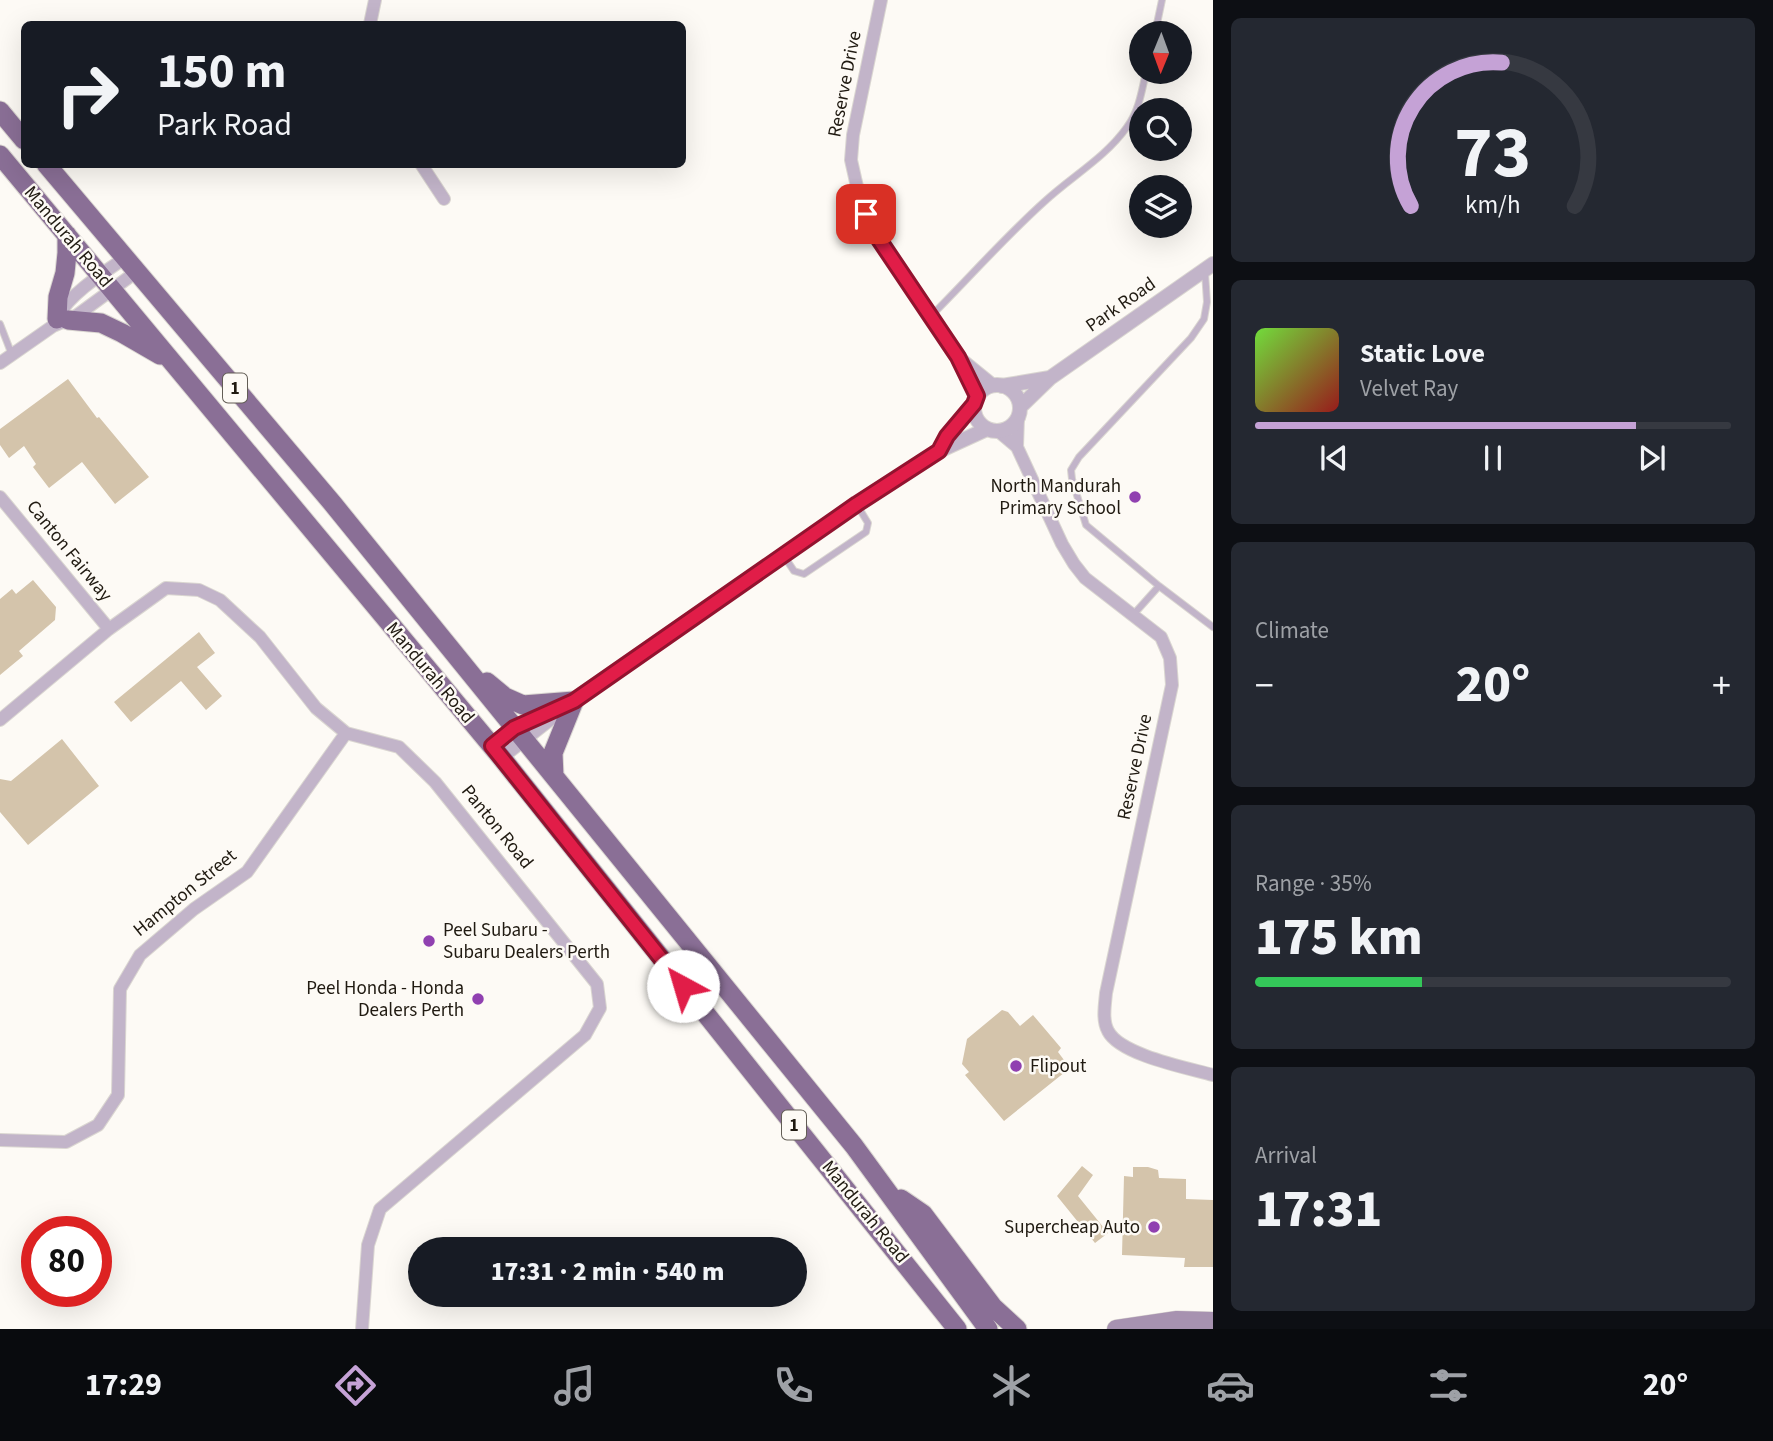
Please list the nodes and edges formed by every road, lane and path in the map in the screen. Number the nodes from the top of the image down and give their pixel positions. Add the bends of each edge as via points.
1 (374, 0) edge
2 (881, 0) edge
3 (1162, 0) edge
4 (370, 21) edge
5 (1158, 21) edge
6 (1143, 84) edge
7 (0, 111) edge
8 (21, 136) edge
9 (0, 155) edge
10 (49, 168) edge
11 (424, 168) edge
12 (444, 199) dead end
13 (66, 235) junction
14 (130, 265) junction
15 (1209, 267) edge
16 (106, 282) junction
17 (932, 316) junction
18 (59, 321) junction
19 (0, 324) edge
20 (12, 355) junction
21 (958, 357) junction
22 (0, 363) edge
23 (173, 363) junction
24 (1050, 378) junction
25 (998, 386) junction
26 (975, 400) junction
27 (1019, 412) junction
28 (992, 430) junction
29 (1017, 447) junction
30 (939, 451) junction
31 (0, 497) edge
32 (857, 504) junction
33 (784, 556) junction
34 (1159, 586) junction
35 (1133, 615) junction
36 (1213, 627) edge
37 (109, 629) junction
38 (454, 653) junction
39 (574, 701) junction
40 (0, 720) edge
41 (346, 733) junction
42 (518, 734) junction
43 (496, 752) junction
44 (554, 776) junction
45 (1213, 1075) edge
46 (0, 1140) edge
47 (886, 1188) junction
48 (1213, 1321) edge
49 (362, 1329) edge
50 (957, 1329) edge
51 (988, 1329) edge
52 (1017, 1329) edge
53 (1116, 1329) edge

1 - 4 street
2 - 17 street, Reserve Drive via 851,160 872,229
3 - 5 lane
6 - 17 lane via 1136,111 1120,136 1028,216
7 - 8 highway
9 - 13 highway, Mandurah Road / 1
10 - 14 highway, Mandurah Road / 1
11 - 12 street
13 - 16 highway, Mandurah Road / 1
13 - 18 highway
14 - 16 street
14 - 16 street
14 - 38 highway, Mandurah Road / 1
15 - 24 street, Park Road
15 - 34 lane via 1204,319 1071,470 1086,525
16 - 18 street via 76,316
16 - 18 street via 64,306
16 - 23 highway, Mandurah Road / 1
17 - 21 street, Reserve Drive
18 - 20 street
18 - 23 highway via 102,323
19 - 20 lane
20 - 22 street
21 - 25 street, Reserve Drive
21 - 26 street, Reserve Drive
23 - 43 highway, Mandurah Road / 1
24 - 25 street, Park Road
24 - 27 street, Park Road
25 - 26 street via 987,387
25 - 27 street via 1014,393
26 - 28 street via 976,418
26 - 30 street
27 - 28 street via 1010,427
27 - 29 street, Reserve Drive
28 - 29 street, Reserve Drive
28 - 30 street
29 - 35 street, Reserve Drive via 1074,564
30 - 32 street
31 - 37 street, Canton Fairway
32 - 33 street
32 - 33 lane via 868,523 866,532 804,574 794,571
33 - 39 street
34 - 35 lane
34 - 36 lane
35 - 45 street, Reserve Drive via 1161,637 1170,658 1172,685 1104,1014 1108,1031 1119,1044
37 - 40 street, Panton Road
37 - 41 street, Panton Road via 166,588 199,590 220,600 260,637 316,708
38 - 39 highway via 505,697 523,705
38 - 42 highway, Mandurah Road / 1
39 - 42 street
39 - 44 highway via 553,752
41 - 46 street, Hampton Street via 247,872 140,955 120,989 118,1095 98,1125 66,1142
41 - 49 street, Panton Road via 399,747 435,782 597,984 600,1009 585,1035 380,1209 368,1245
42 - 43 street
42 - 44 highway, Mandurah Road / 1
43 - 50 highway, Mandurah Road / 1
44 - 47 highway, Mandurah Road / 1
47 - 51 highway, Mandurah Road / 1
47 - 52 highway via 922,1214 993,1307
48 - 53 main road via 1177,1320

